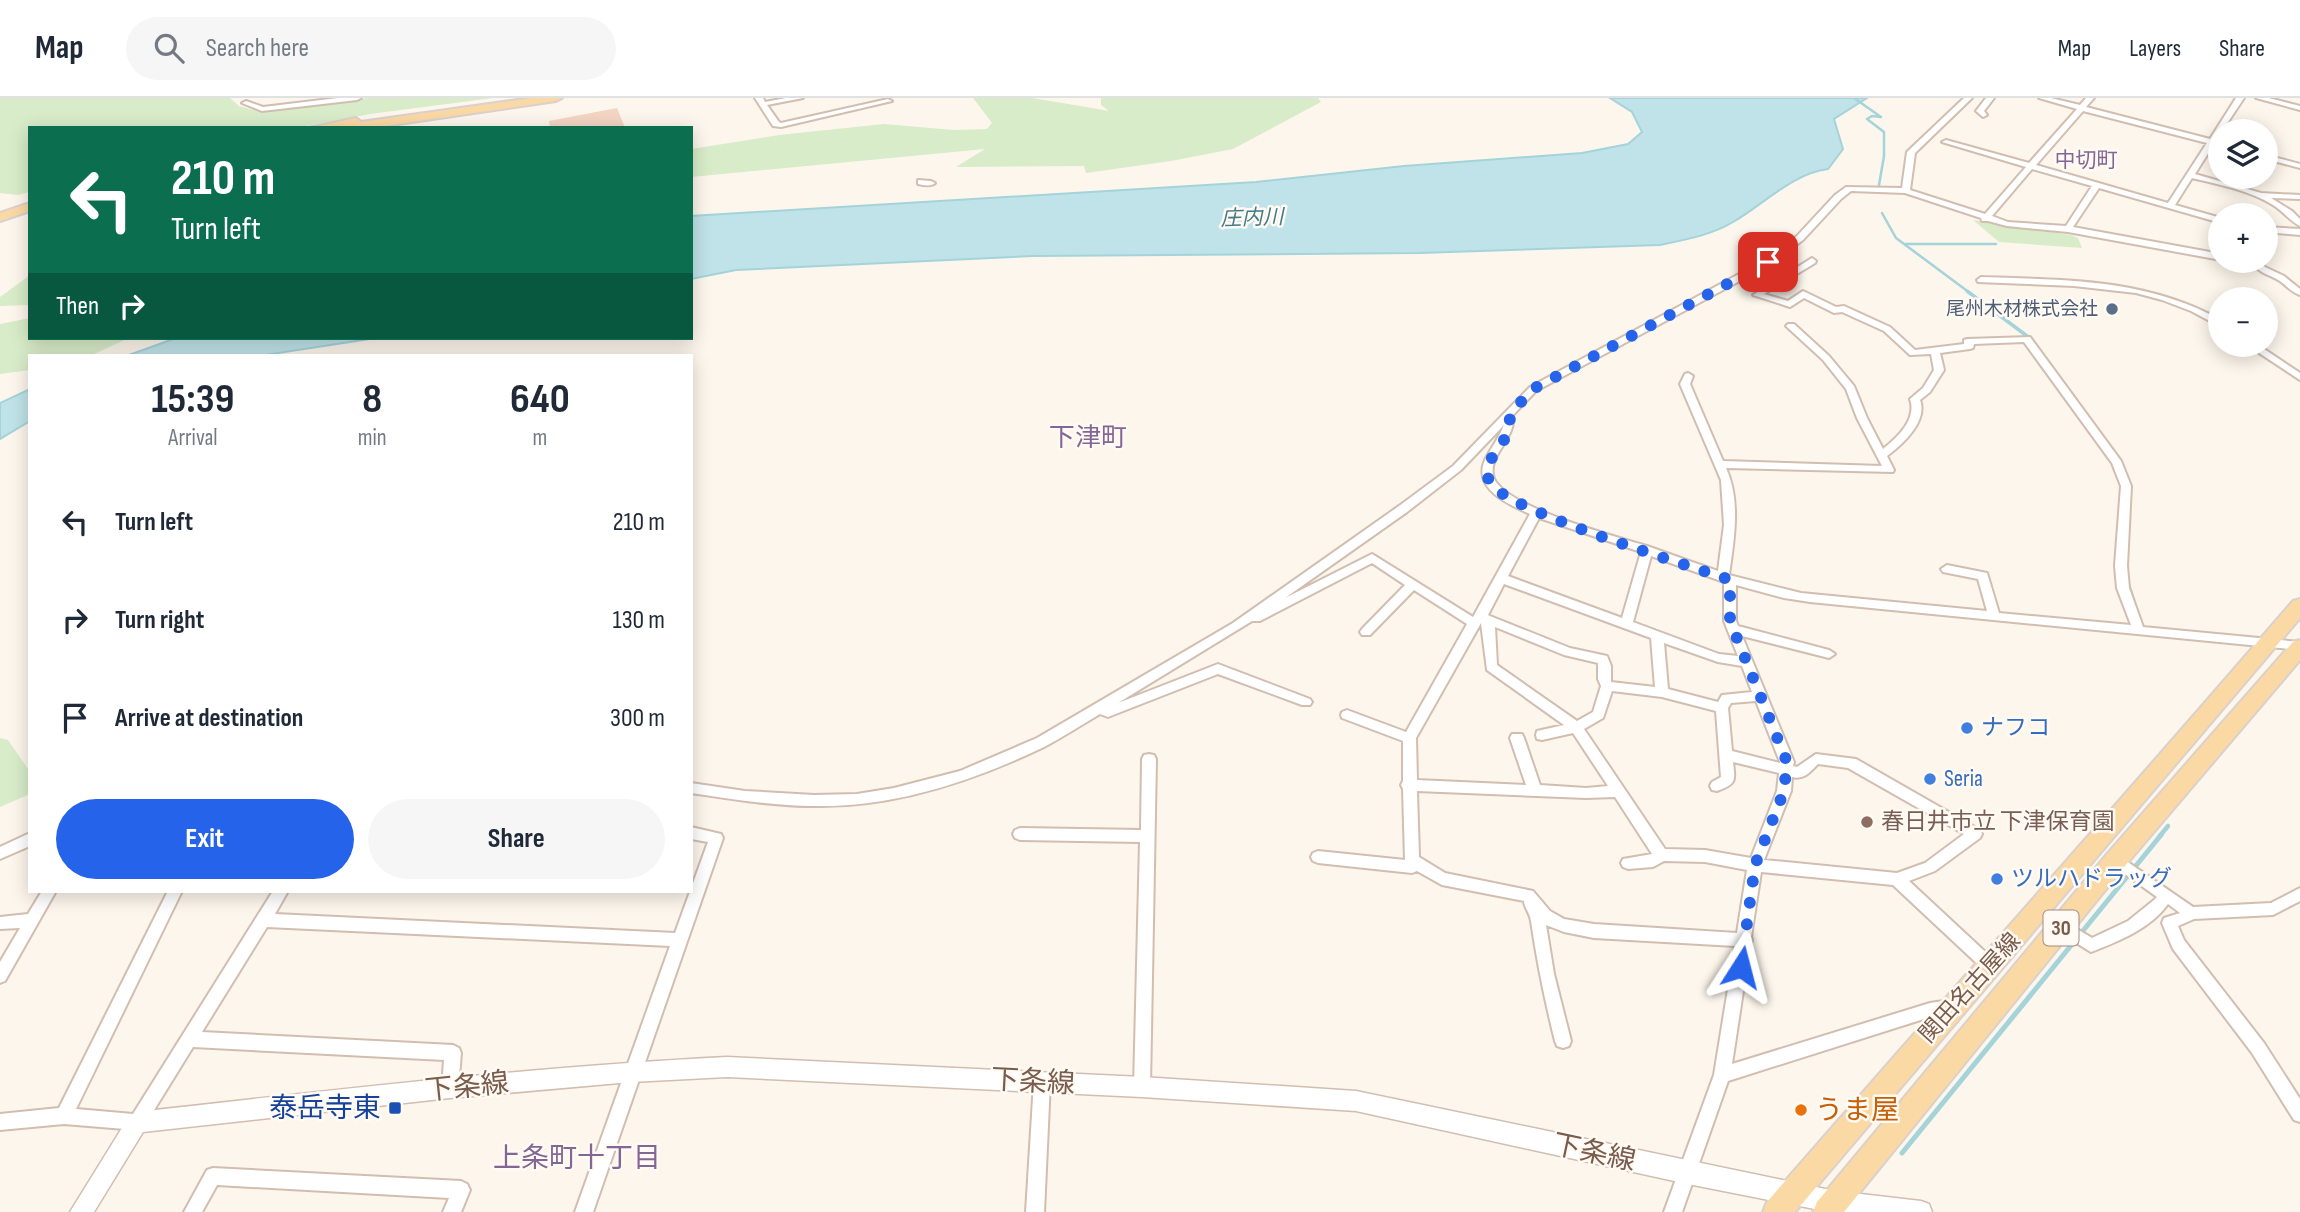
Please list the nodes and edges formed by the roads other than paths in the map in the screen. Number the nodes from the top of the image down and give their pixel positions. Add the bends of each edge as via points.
1 (358, 98) edge
2 (526, 98) edge
3 (556, 98) edge
4 (799, 98) edge
5 (1968, 98) edge
6 (1990, 98) edge
7 (2043, 98) edge
8 (2090, 98) edge
9 (2240, 98) edge
10 (2260, 98) edge
11 (761, 101) edge
12 (888, 101) dead end
13 (246, 103) dead end
14 (2082, 108) junction
15 (2300, 108) edge
16 (1983, 115) dead end
17 (2229, 119) edge
18 (329, 126) edge
19 (359, 126) edge
20 (2208, 141) edge
21 (1945, 142) dead end
22 (2208, 154) edge
23 (2278, 160) edge
24 (2031, 166) junction
25 (2300, 166) edge
26 (2190, 175) junction
27 (921, 183) dead end
28 (931, 183) dead end
29 (2098, 185) junction
30 (1906, 191) junction
31 (2264, 195) junction
32 (2300, 197) edge
33 (28, 202) edge
34 (2170, 206) junction
35 (28, 208) edge
36 (0, 211) edge
37 (0, 217) edge
38 (2208, 217) edge
39 (1985, 219) junction
40 (2299, 222) edge
41 (2068, 229) junction
42 (2278, 230) edge
43 (2300, 232) edge
44 (2208, 255) edge
45 (1812, 261) dead end
46 (2264, 273) edge
47 (1981, 280) dead end
48 (2300, 292) edge
49 (2208, 318) edge
50 (1791, 326) dead end
51 (1936, 351) junction
52 (2270, 357) edge
53 (1688, 376) dead end
54 (2300, 377) edge
55 (1509, 416) junction
56 (1881, 455) junction
57 (1719, 464) junction
58 (1536, 513) junction
59 (1647, 550) junction
60 (1947, 569) dead end
61 (1501, 578) junction
62 (1727, 578) junction
63 (1412, 585) junction
64 (2300, 606) edge
65 (1994, 617) junction
66 (1480, 619) junction
67 (1626, 624) junction
68 (1237, 626) junction
69 (1733, 629) junction
70 (2139, 631) junction
71 (1366, 632) dead end
72 (1657, 636) junction
73 (2268, 643) junction
74 (2300, 647) edge
75 (1829, 654) dead end
76 (1747, 662) junction
77 (1607, 686) junction
78 (1662, 692) junction
79 (1761, 696) junction
80 (1306, 702) dead end
81 (1722, 708) junction
82 (1100, 709) junction
83 (1347, 715) dead end
84 (1576, 727) junction
85 (1542, 735) dead end
86 (1409, 738) junction
87 (1517, 738) dead end
88 (1727, 755) junction
89 (1149, 759) dead end
90 (1786, 770) junction
91 (1408, 786) junction
92 (1717, 786) dead end
93 (693, 788) edge
94 (1535, 791) junction
95 (1620, 791) junction
96 (693, 833) edge
97 (1020, 834) dead end
98 (1147, 836) junction
99 (28, 840) edge
100 (0, 853) edge
101 (1661, 855) junction
102 (1318, 857) dead end
103 (1412, 860) junction
104 (2116, 860) junction
105 (1628, 863) dead end
106 (1755, 865) junction
107 (1897, 879) junction
108 (49, 893) edge
109 (174, 893) edge
110 (280, 893) edge
111 (2300, 894) edge
112 (2165, 895) junction
113 (1537, 910) junction
114 (2156, 910) junction
115 (2191, 913) junction
116 (32, 920) junction
117 (264, 920) junction
118 (0, 923) edge
119 (2169, 923) junction
120 (2062, 926) junction
121 (678, 940) junction
122 (1745, 940) junction
123 (1990, 966) junction
124 (0, 976) edge
125 (1953, 1006) junction
126 (190, 1039) junction
127 (1563, 1041) dead end
128 (631, 1072) junction
129 (1722, 1075) junction
130 (1042, 1082) junction
131 (1142, 1087) junction
132 (450, 1088) junction
133 (2300, 1114) edge
134 (64, 1116) junction
135 (0, 1122) edge
136 (137, 1122) junction
137 (1688, 1173) junction
138 (1784, 1203) edge
139 (1831, 1207) edge
140 (81, 1212) edge
141 (193, 1212) edge
142 (452, 1212) edge
143 (583, 1212) edge
144 (1035, 1212) edge
145 (1673, 1212) edge
146 (1921, 1212) edge

1 - 13 street via 262,109
2 - 18 main road
3 - 19 main road
4 - 11 street
5 - 30 street via 1911,152
6 - 16 street via 1980,111
7 - 14 street
8 - 14 street
9 - 17 street
10 - 15 street
11 - 12 street via 781,125
14 - 20 street
14 - 24 street
21 - 24 street
22 - 26 street
23 - 25 street
24 - 29 street
24 - 39 street
26 - 31 street
26 - 34 street
27 - 28 street
29 - 34 street
29 - 41 street
30 - 39 street
30 - 55 street via 1849,189 1800,238 1768,262 1533,389
31 - 32 street
31 - 40 street
33 - 36 main road
34 - 38 street
35 - 37 main road
39 - 41 street
41 - 44 street
42 - 43 street
45 - 51 street via 1756,295 1790,304 1803,294 1887,329 1913,353
46 - 48 street via 2283,279
47 - 49 street via 2145,291
50 - 56 street via 1851,388
51 - 56 street via 1939,370 1927,390 1915,399 1915,418
51 - 70 street via 1970,346 1967,342 2027,340 2117,463 2126,485 2123,588
52 - 54 street
53 - 57 street via 1685,384
55 - 58 street via 1508,432 1489,463 1490,484
55 - 68 street via 1446,476
56 - 57 street via 1889,470
57 - 62 street via 1730,503
58 - 59 street
58 - 61 street
59 - 62 street
59 - 67 street
60 - 65 street via 1983,576
61 - 66 street
61 - 67 street
62 - 65 street via 1778,593
62 - 69 street
63 - 66 street
63 - 68 street via 1372,558
63 - 71 street
64 - 73 main road, 関田名古屋線 / 30
65 - 70 street
66 - 77 street via 1568,652 1602,659
66 - 84 street via 1489,628 1491,667
66 - 86 street
67 - 72 street
68 - 82 street
69 - 75 street
69 - 76 street
70 - 73 street
72 - 76 street via 1718,659
72 - 78 street
73 - 74 street
73 - 123 main road, 関田名古屋線 / 30
74 - 104 main road, 関田名古屋線 / 30
76 - 79 street
77 - 78 street
77 - 84 street via 1598,715
78 - 81 street
79 - 81 street via 1726,698
79 - 90 street via 1787,762
80 - 82 street via 1218,669 1108,712
81 - 88 street
82 - 93 street via 1061,732 963,776 894,793 814,801
83 - 86 street
84 - 85 street
84 - 95 street
86 - 91 street
87 - 94 street
88 - 90 street
88 - 92 street via 1728,779
89 - 98 street
90 - 106 street via 1784,791
90 - 107 street via 1799,774 1816,759 1851,763 1975,834 1930,867
91 - 94 street
91 - 103 street
94 - 95 street
95 - 101 street
96 - 121 street via 716,838
97 - 98 street
98 - 131 street
99 - 100 street
101 - 105 street via 1653,861
101 - 106 street via 1705,856
102 - 103 street via 1412,867
103 - 113 street via 1442,879 1528,895
104 - 112 street
104 - 120 main road, 関田名古屋線 / 30
106 - 107 street
106 - 122 street
107 - 123 street
108 - 116 street
109 - 134 street
110 - 117 street
111 - 115 street via 2273,909
112 - 114 street
112 - 115 street
113 - 122 street via 1548,918 1594,931
113 - 127 street via 1546,974
114 - 119 street
114 - 120 street via 2136,926 2091,945
115 - 119 street
116 - 118 street
116 - 124 street
117 - 121 street
117 - 126 street
119 - 133 street via 2178,944 2258,1048
120 - 139 main road, 関田名古屋線 / 30
121 - 128 street
122 - 129 street
123 - 125 main road, 関田名古屋線 / 30
125 - 129 street
125 - 138 main road, 関田名古屋線 / 30
126 - 132 street via 453,1054
126 - 136 street
128 - 130 street, 下条線 via 726,1067
128 - 132 street, 下条線
128 - 143 street
129 - 137 street
130 - 131 street, 下条線
130 - 144 street
131 - 137 street, 下条線 via 1356,1101
132 - 136 street, 下条線
134 - 135 street
134 - 136 street
136 - 140 street
137 - 138 street, 下条線
137 - 145 street
138 - 139 street, 下条線
139 - 146 street, 下条線
141 - 142 street via 213,1176 461,1190

